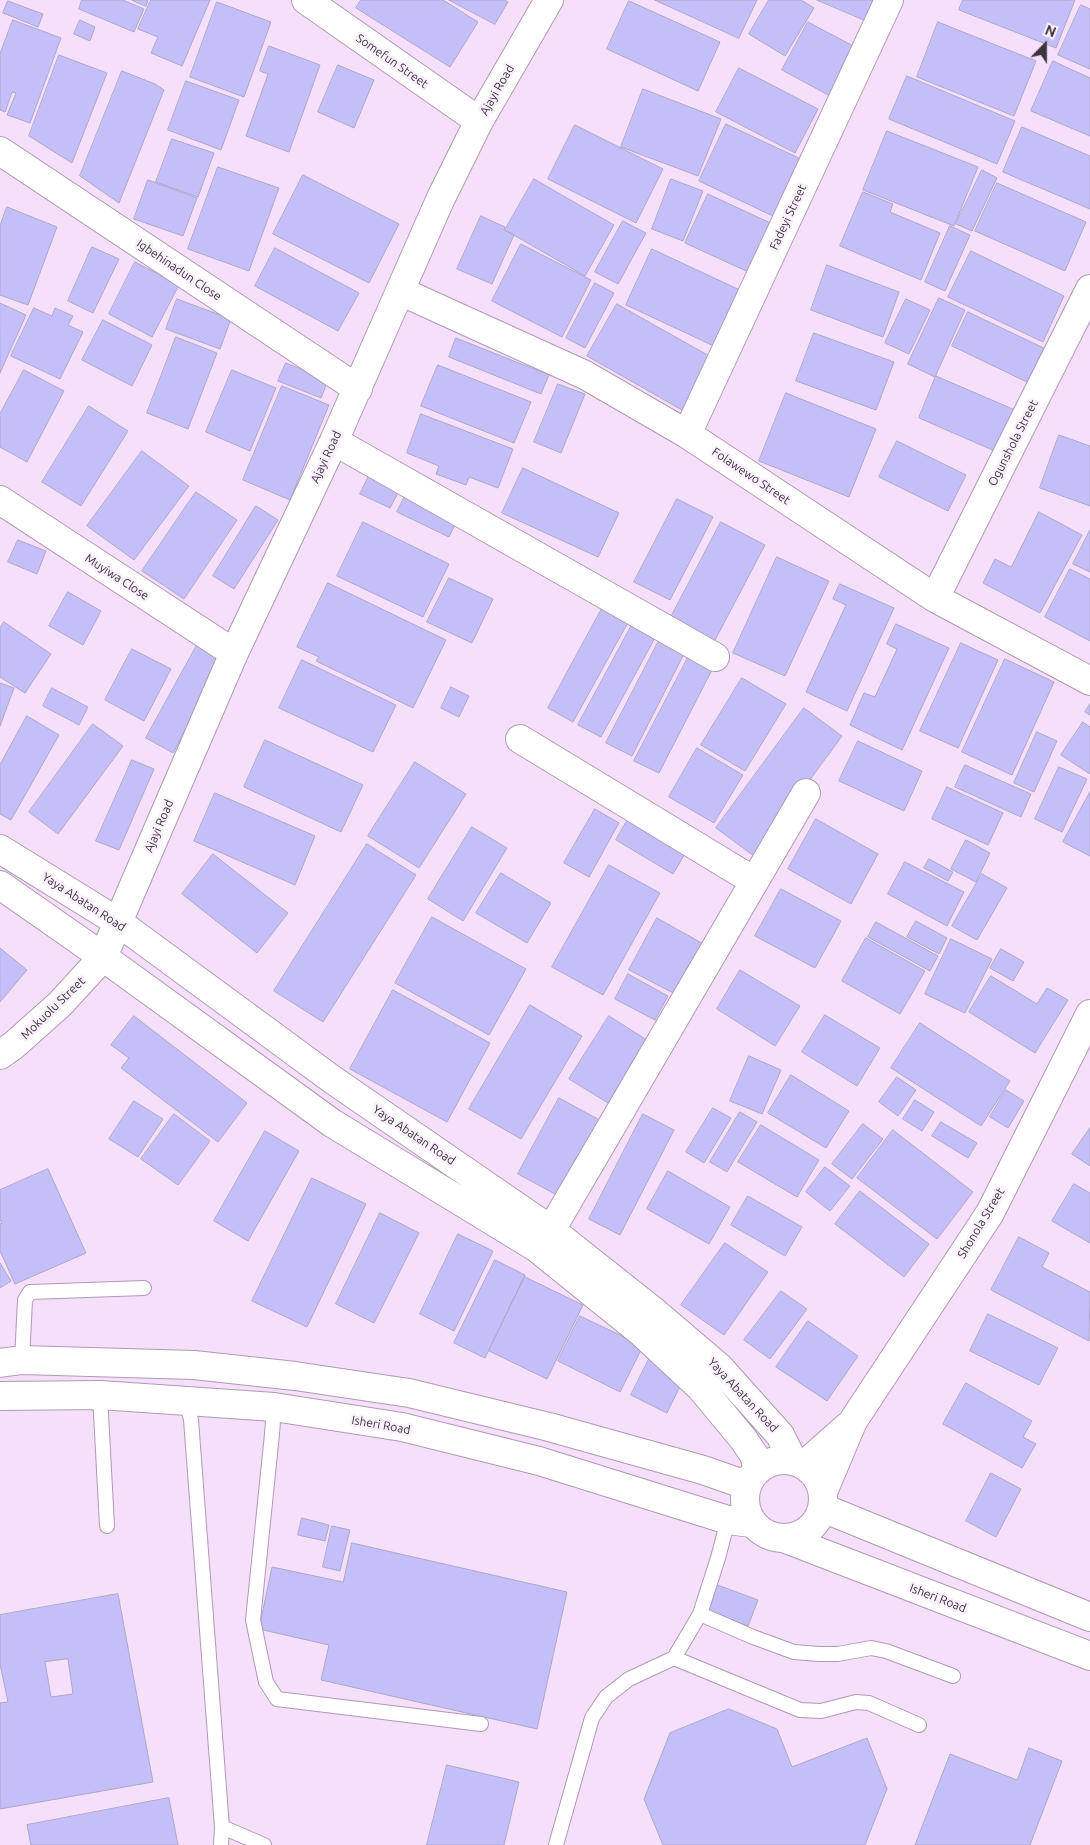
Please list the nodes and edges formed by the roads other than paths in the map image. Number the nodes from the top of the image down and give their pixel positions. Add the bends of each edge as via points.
1 (306, 0) edge
2 (549, 0) edge
3 (889, 0) edge
4 (479, 122) junction
5 (0, 151) edge
6 (1090, 289) edge
7 (400, 291) junction
8 (358, 389) junction
9 (687, 434) junction
10 (334, 441) junction
11 (0, 500) edge
12 (935, 598) junction
13 (234, 653) junction
14 (715, 657) dead end
15 (1090, 681) edge
16 (520, 739) dead end
17 (806, 793) dead end
18 (0, 849) edge
19 (754, 881) junction
20 (0, 885) edge
21 (118, 922) junction
22 (103, 957) junction
23 (1090, 1014) edge
24 (0, 1056) edge
25 (544, 1239) junction
26 (144, 1288) dead end
27 (11, 1361) edge
28 (100, 1395) junction
29 (0, 1396) edge
30 (186, 1401) junction
31 (274, 1407) junction
32 (854, 1420) junction
33 (798, 1463) junction
34 (752, 1477) junction
35 (823, 1500) junction
36 (740, 1521) junction
37 (107, 1526) dead end
38 (786, 1539) junction
39 (1088, 1612) edge
40 (700, 1614) junction
41 (1090, 1656) edge
42 (674, 1658) junction
43 (953, 1676) dead end
44 (481, 1724) dead end
45 (919, 1725) dead end
46 (222, 1827) junction
47 (222, 1845) edge
48 (264, 1845) edge
49 (556, 1845) edge

1 - 4 street, Somefun Street
2 - 4 street, Ajayi Road
3 - 9 street, Fadeyi Street
4 - 7 street, Ajayi Road
5 - 8 street, Igbehinadun Close
6 - 12 street, Ogunshola Street
7 - 8 street, Ajayi Road
7 - 9 street, Folawewo Street via 585,375
8 - 10 street, Ajayi Road
9 - 12 street, Folawewo Street
10 - 13 street, Ajayi Road
10 - 14 street
11 - 13 street, Muyiwa Close
12 - 15 street, Folawewo Street
13 - 21 street, Ajayi Road
16 - 19 street
17 - 19 street
18 - 21 street, Yaya Abatan Road
19 - 25 street
20 - 22 street, Yaya Abatan Road
21 - 22 street, Ajayi Road
21 - 25 street, Yaya Abatan Road
22 - 24 street, Mokuolu Street via 60,1004
22 - 25 street, Yaya Abatan Road via 332,1123
23 - 32 street, Shonola Street via 990,1213
25 - 33 street, Yaya Abatan Road via 652,1310 720,1368 780,1435
25 - 34 street, Yaya Abatan Road via 701,1388 754,1455
26 - 27 lane via 30,1292 25,1300
27 - 34 street via 194,1365 409,1393 549,1427 702,1470
28 - 29 street, Isheri Road
28 - 30 street, Isheri Road
28 - 37 lane
30 - 31 street, Isheri Road
30 - 46 lane via 191,1420
31 - 36 street, Isheri Road via 402,1427 540,1461
31 - 44 lane via 253,1620 266,1682 273,1694 277,1699
32 - 33 street, Shonola Street
32 - 35 street, Shonola Street
33 - 34 street via 775,1460
33 - 35 street via 816,1476
34 - 36 street
35 - 38 street via 816,1524 803,1535
35 - 39 street
36 - 38 street via 766,1536
36 - 40 lane via 718,1558
38 - 41 street, Isheri Road
40 - 42 lane
40 - 43 lane via 794,1652 828,1654 871,1648
42 - 45 lane via 800,1710 820,1711 856,1702 869,1703
42 - 49 lane via 629,1680 606,1697 592,1718
46 - 47 lane
46 - 48 lane

